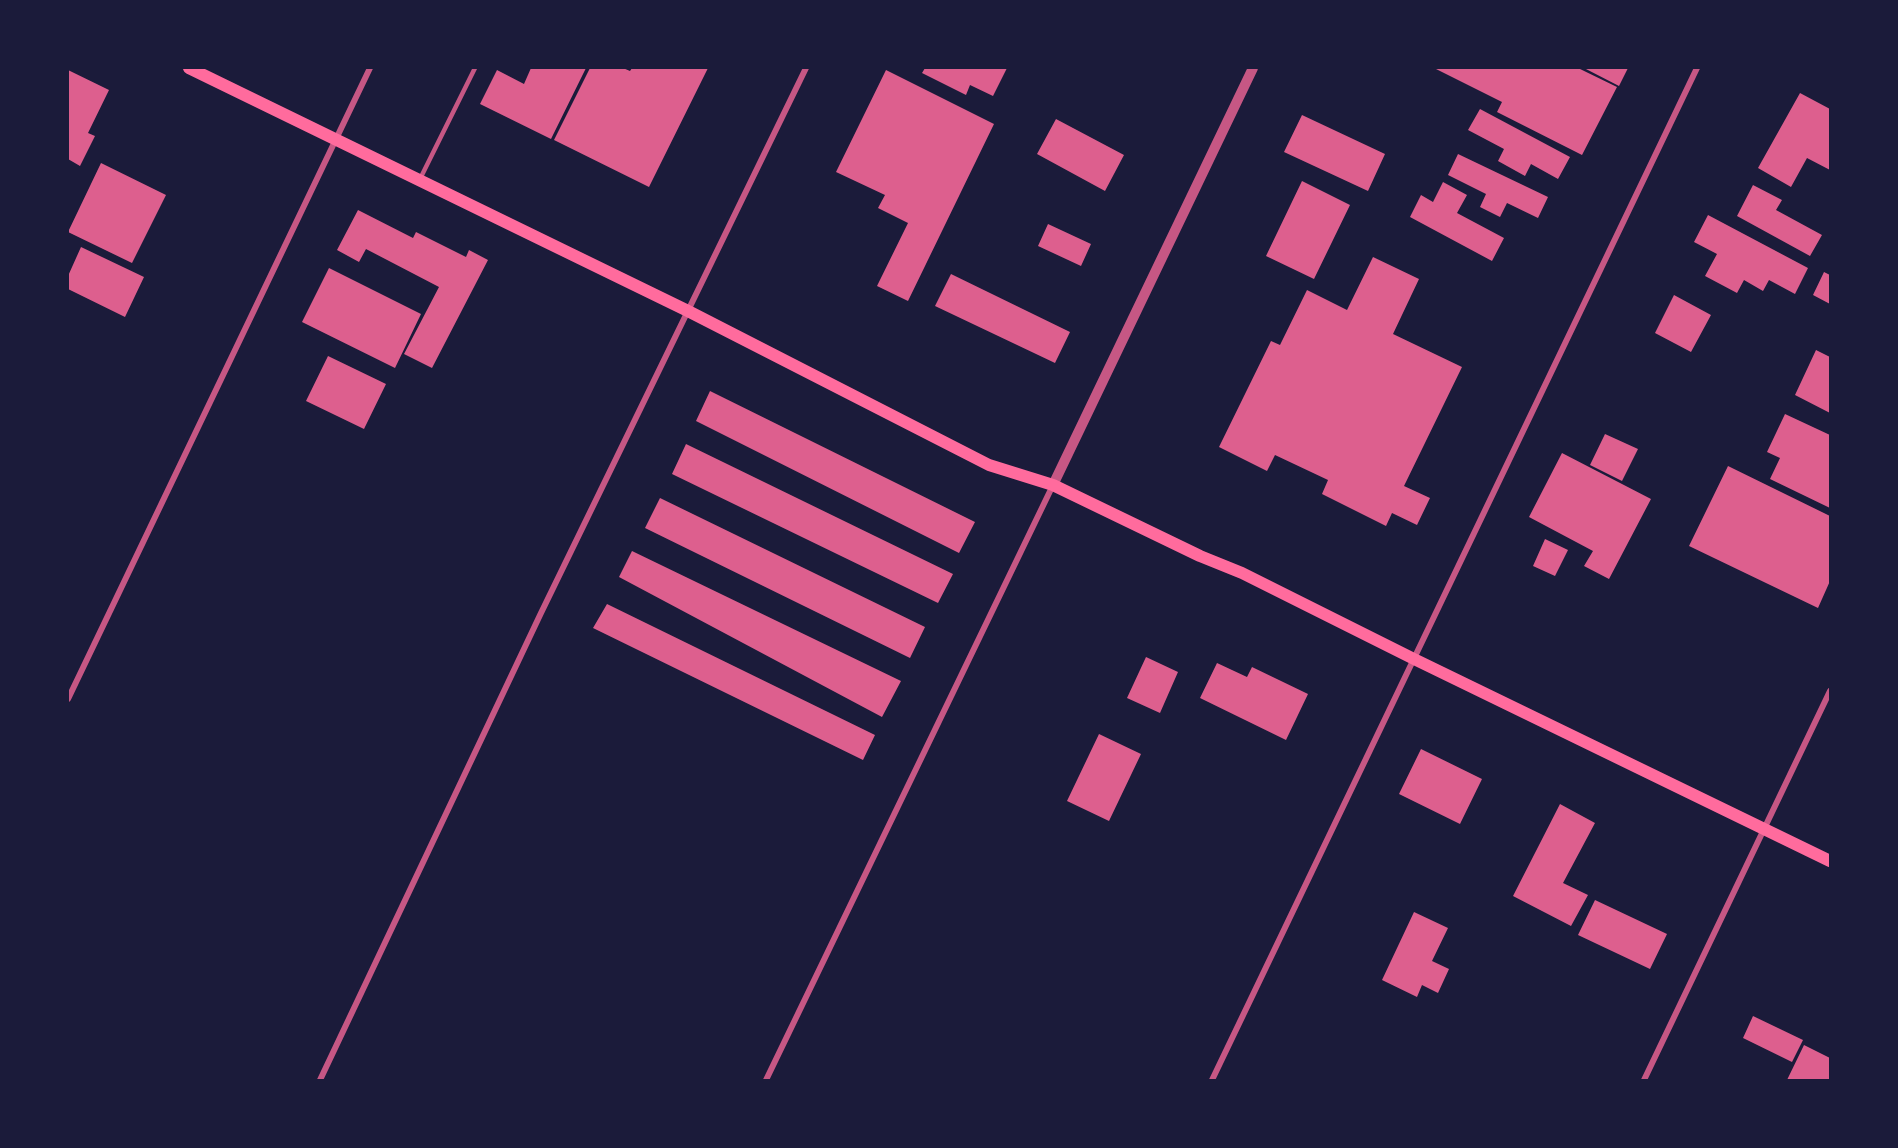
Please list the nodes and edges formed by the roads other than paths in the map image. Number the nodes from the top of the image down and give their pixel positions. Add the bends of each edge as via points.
1 (189, 68) edge
2 (370, 68) edge
3 (475, 68) edge
4 (806, 68) edge
5 (1253, 68) edge
6 (1697, 68) edge
7 (336, 139) junction
8 (420, 179) junction
9 (688, 311) junction
10 (1053, 485) junction
11 (1414, 659) junction
12 (1830, 691) edge
13 (68, 699) edge
14 (1765, 829) junction
15 (1830, 861) edge
16 (320, 1080) edge
17 (766, 1080) edge
18 (1212, 1080) edge
19 (1644, 1080) edge

1 - 7 main road
2 - 7 street
3 - 8 lane
4 - 9 street
5 - 10 street
6 - 11 street
7 - 8 main road
7 - 13 street
8 - 9 main road
9 - 10 main road via 988,465
9 - 16 street
10 - 11 main road
10 - 17 street
11 - 14 main road
11 - 18 street
12 - 14 street
14 - 15 main road
14 - 19 street

